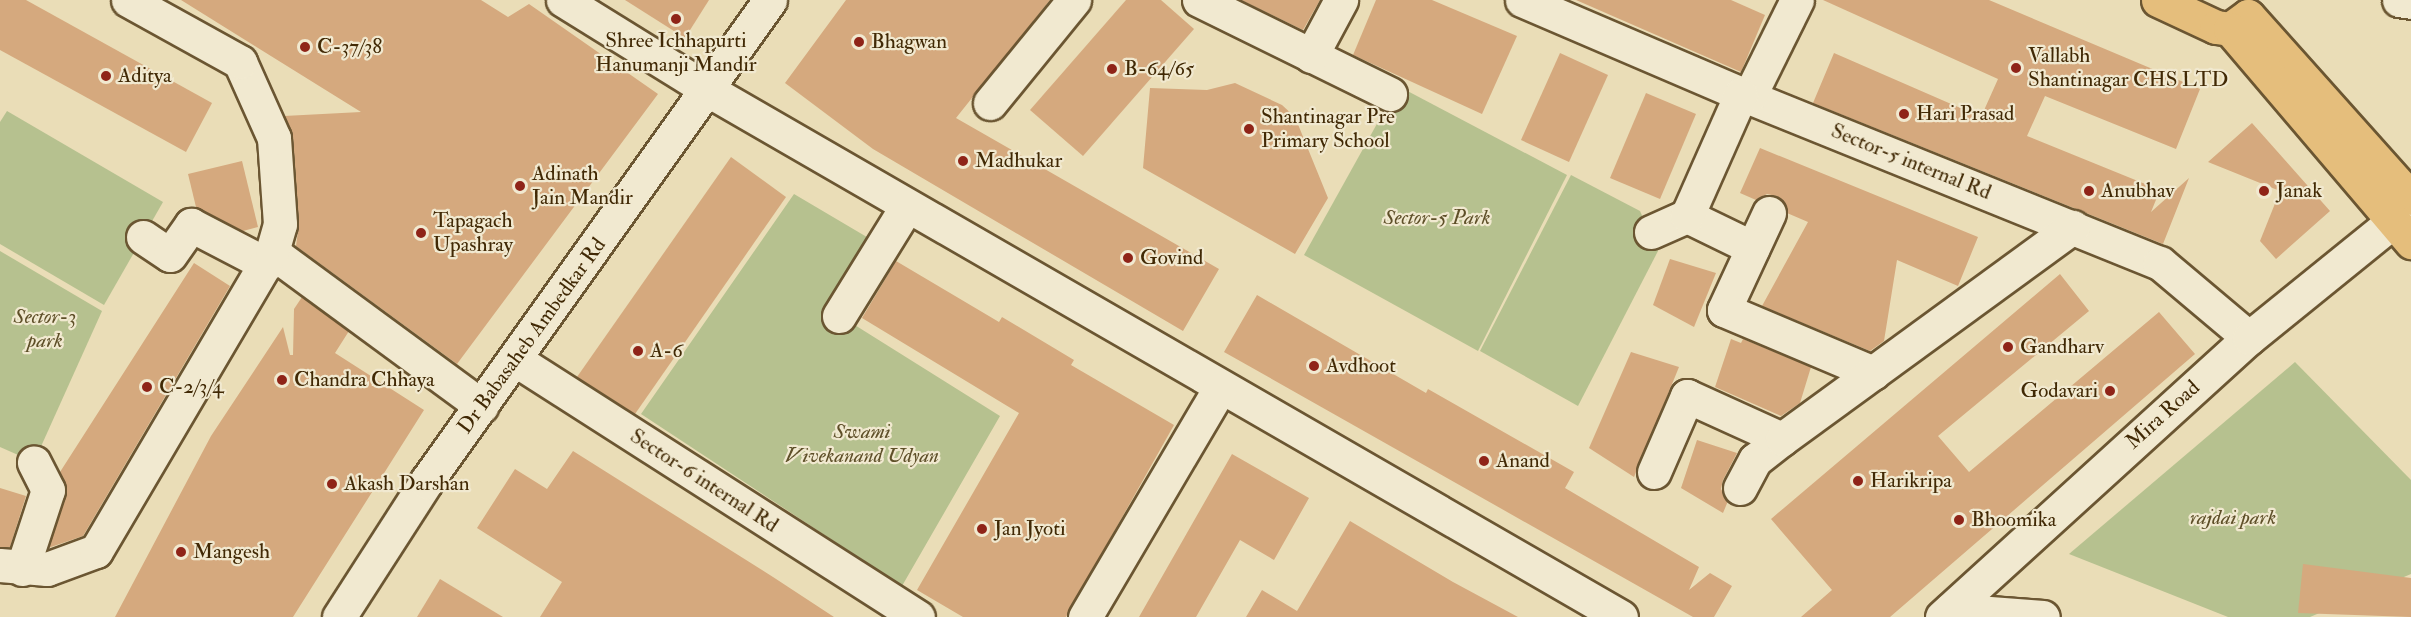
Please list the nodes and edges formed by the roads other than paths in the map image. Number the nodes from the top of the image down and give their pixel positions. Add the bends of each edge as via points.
1 (128, 0) edge
2 (563, 0) edge
3 (770, 0) edge
4 (1074, 0) edge
5 (1199, 0) edge
6 (1341, 0) edge
7 (1522, 0) edge
8 (1797, 0) edge
9 (2158, 0) edge
10 (2398, 0) edge
11 (2411, 2) edge
12 (2226, 13) edge
13 (1311, 56) junction
14 (708, 90) junction
15 (1390, 94) dead end
16 (1745, 95) junction
17 (990, 103) dead end
18 (907, 206) junction
19 (1768, 213) dead end
20 (1687, 216) junction
21 (2406, 218) edge
22 (2073, 227) junction
23 (1651, 232) dead end
24 (143, 237) dead end
25 (1753, 248) junction
26 (269, 258) junction
27 (839, 316) dead end
28 (2249, 338) junction
29 (516, 360) junction
30 (1873, 373) junction
31 (1220, 388) junction
32 (482, 406) junction
33 (1782, 439) junction
34 (34, 462) dead end
35 (1654, 472) dead end
36 (1740, 488) dead end
37 (11, 567) edge
38 (898, 612) edge
39 (1946, 614) edge
40 (339, 617) edge
41 (1085, 617) edge
42 (1621, 617) edge
43 (2043, 617) edge

1 - 26 street via 240,62 274,138 280,224
2 - 14 street
3 - 14 street, Dr Babasaheb Ambedkar Rd
4 - 17 street
5 - 13 street
6 - 13 street
7 - 16 street, Sector-5 internal Rd
8 - 16 street
9 - 12 main road, Mira Road
10 - 11 street
12 - 21 main road, Mira Road
13 - 15 street
14 - 18 street
14 - 29 street, Dr Babasaheb Ambedkar Rd
16 - 20 street
16 - 22 street, Sector-5 internal Rd
18 - 27 street
18 - 31 street
19 - 25 street
20 - 23 street
20 - 25 street
21 - 28 street, Mira Road
22 - 28 street, Sector-5 internal Rd via 2160,262
22 - 30 street
24 - 26 street via 170,255 191,225
25 - 30 street via 1724,310
26 - 32 street
26 - 37 street via 96,551 47,569
28 - 39 street, Mira Road
29 - 32 street, Dr Babasaheb Ambedkar Rd
29 - 38 street, Sector-6 internal Rd
30 - 33 street
31 - 41 street
31 - 42 street
32 - 40 street, Dr Babasaheb Ambedkar Rd via 426,482
33 - 35 street via 1687,396
33 - 36 street via 1755,460
34 - 37 street via 48,490
39 - 43 street

